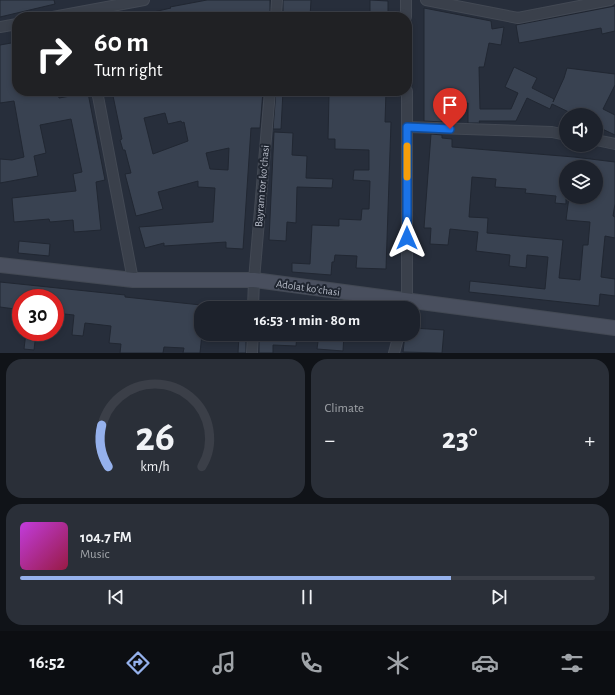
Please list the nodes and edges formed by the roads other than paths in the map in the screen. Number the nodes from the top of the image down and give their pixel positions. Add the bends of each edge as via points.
1 (144, 0) edge
2 (277, 0) edge
3 (406, 0) edge
4 (426, 0) edge
5 (610, 0) edge
6 (91, 12) edge
7 (276, 12) edge
8 (406, 12) edge
9 (12, 25) edge
10 (0, 27) edge
11 (98, 96) edge
12 (270, 96) edge
13 (407, 96) edge
14 (407, 127) junction
15 (559, 134) edge
16 (603, 141) edge
17 (615, 144) edge
18 (0, 265) edge
19 (133, 280) junction
20 (254, 280) junction
21 (253, 301) edge
22 (382, 301) edge
23 (406, 301) edge
24 (420, 307) edge
25 (615, 328) edge
26 (252, 341) edge
27 (397, 341) edge
28 (252, 353) edge
29 (394, 353) edge

1 - 6 street
2 - 7 street
3 - 8 street
4 - 5 street via 518,18
9 - 10 street
11 - 19 street
12 - 20 street, Bayram tor koʻchasi
13 - 14 street
14 - 15 street
14 - 23 street
16 - 17 street
18 - 19 street, Adolat koʻchasi
19 - 20 street, Adolat koʻchasi
20 - 21 street, Bayram tor koʻchasi
20 - 22 street, Adolat koʻchasi
24 - 25 street, Adolat koʻchasi
26 - 28 street
27 - 29 street

